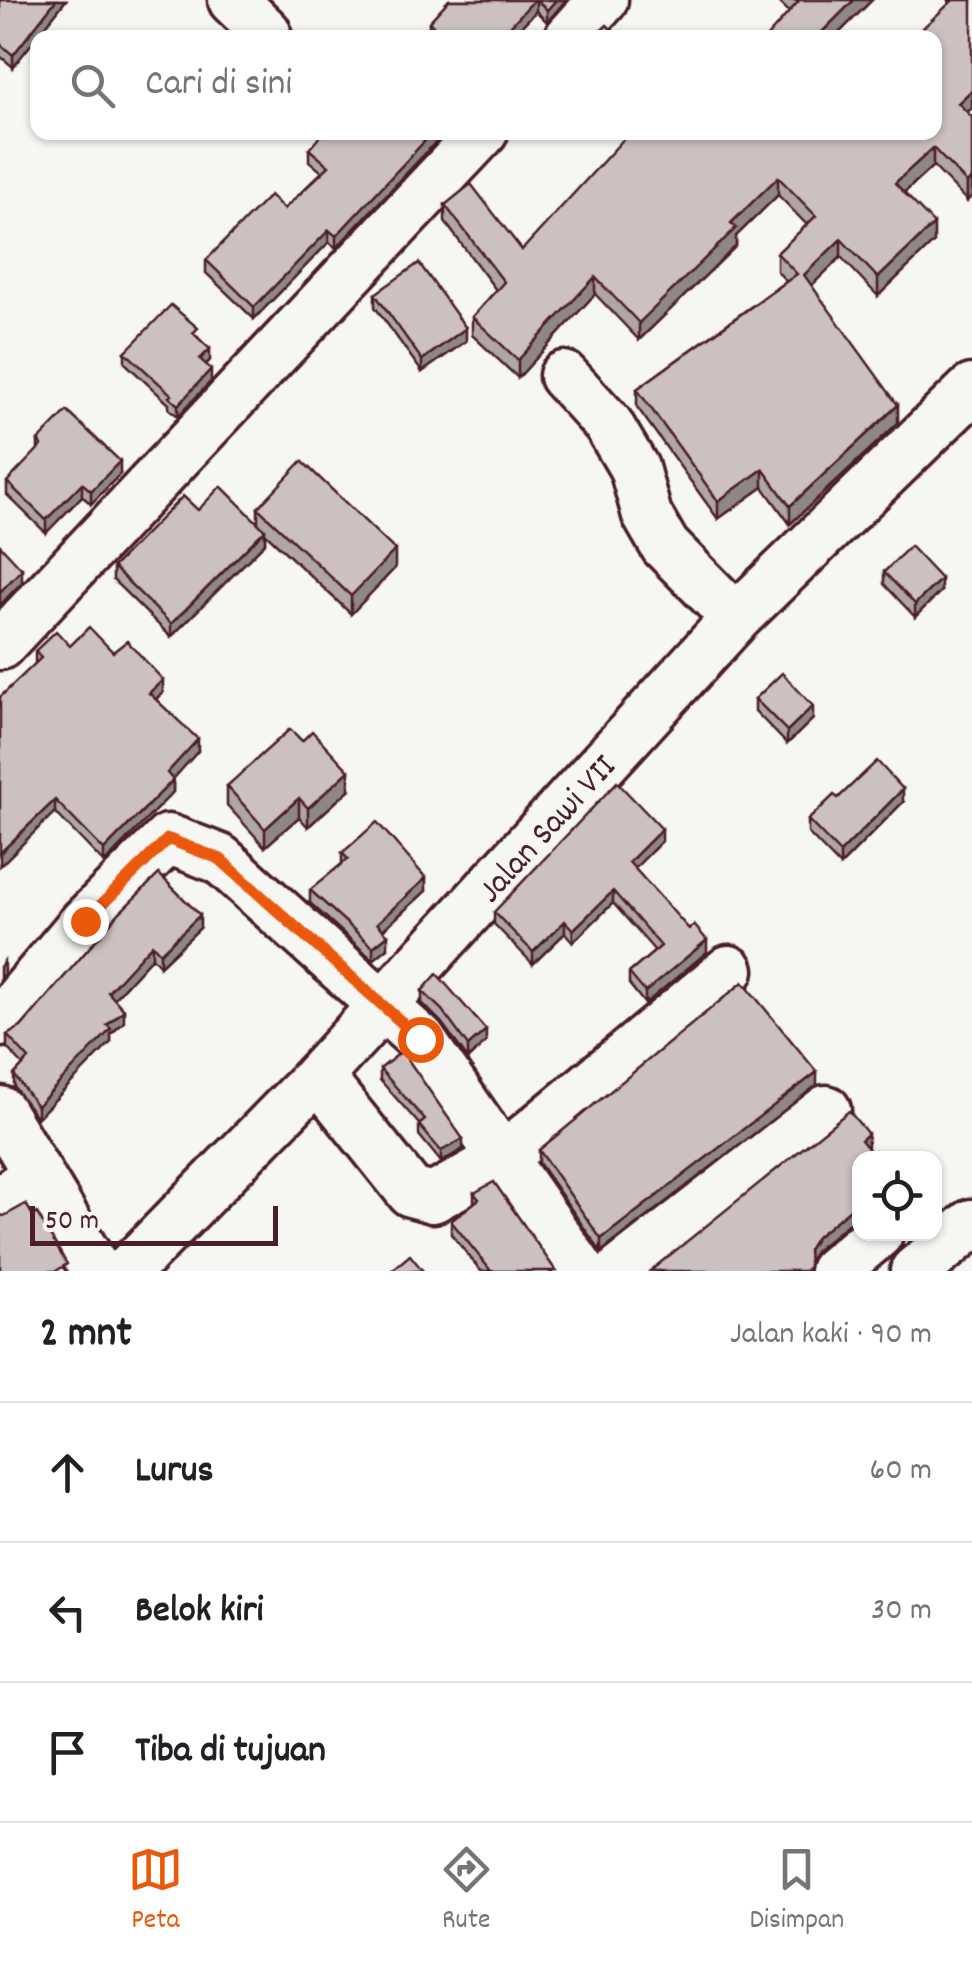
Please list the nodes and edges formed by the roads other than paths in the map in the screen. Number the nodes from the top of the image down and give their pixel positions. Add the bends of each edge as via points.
1 (603, 0) edge
2 (576, 30) edge
3 (474, 140) edge
4 (564, 376) dead end
5 (964, 414) edge
6 (736, 618) junction
7 (0, 645) edge
8 (729, 970) dead end
9 (381, 1004) junction
10 (0, 1022) edge
11 (318, 1076) junction
12 (826, 1110) dead end
13 (0, 1111) edge
14 (500, 1159) junction
15 (19, 1188) edge
16 (972, 1224) edge
17 (870, 1241) edge
18 (96, 1271) edge
19 (127, 1271) edge
20 (580, 1271) edge
21 (620, 1271) edge
22 (834, 1271) edge
23 (916, 1271) edge

1 - 2 street
3 - 7 street
4 - 6 street via 608,424 665,546
5 - 6 street, Jalan Sawi VII
6 - 9 street, Jalan Sawi VII
8 - 14 street
9 - 10 street via 220,859 168,839 85,921
9 - 11 street, Jalan Sawi VII
9 - 14 street via 420,1039
11 - 14 street via 421,1197 433,1198
11 - 19 street, Jalan Sawi VII
12 - 21 street
13 - 15 street
14 - 20 street
15 - 18 street
16 - 23 street
17 - 22 street

